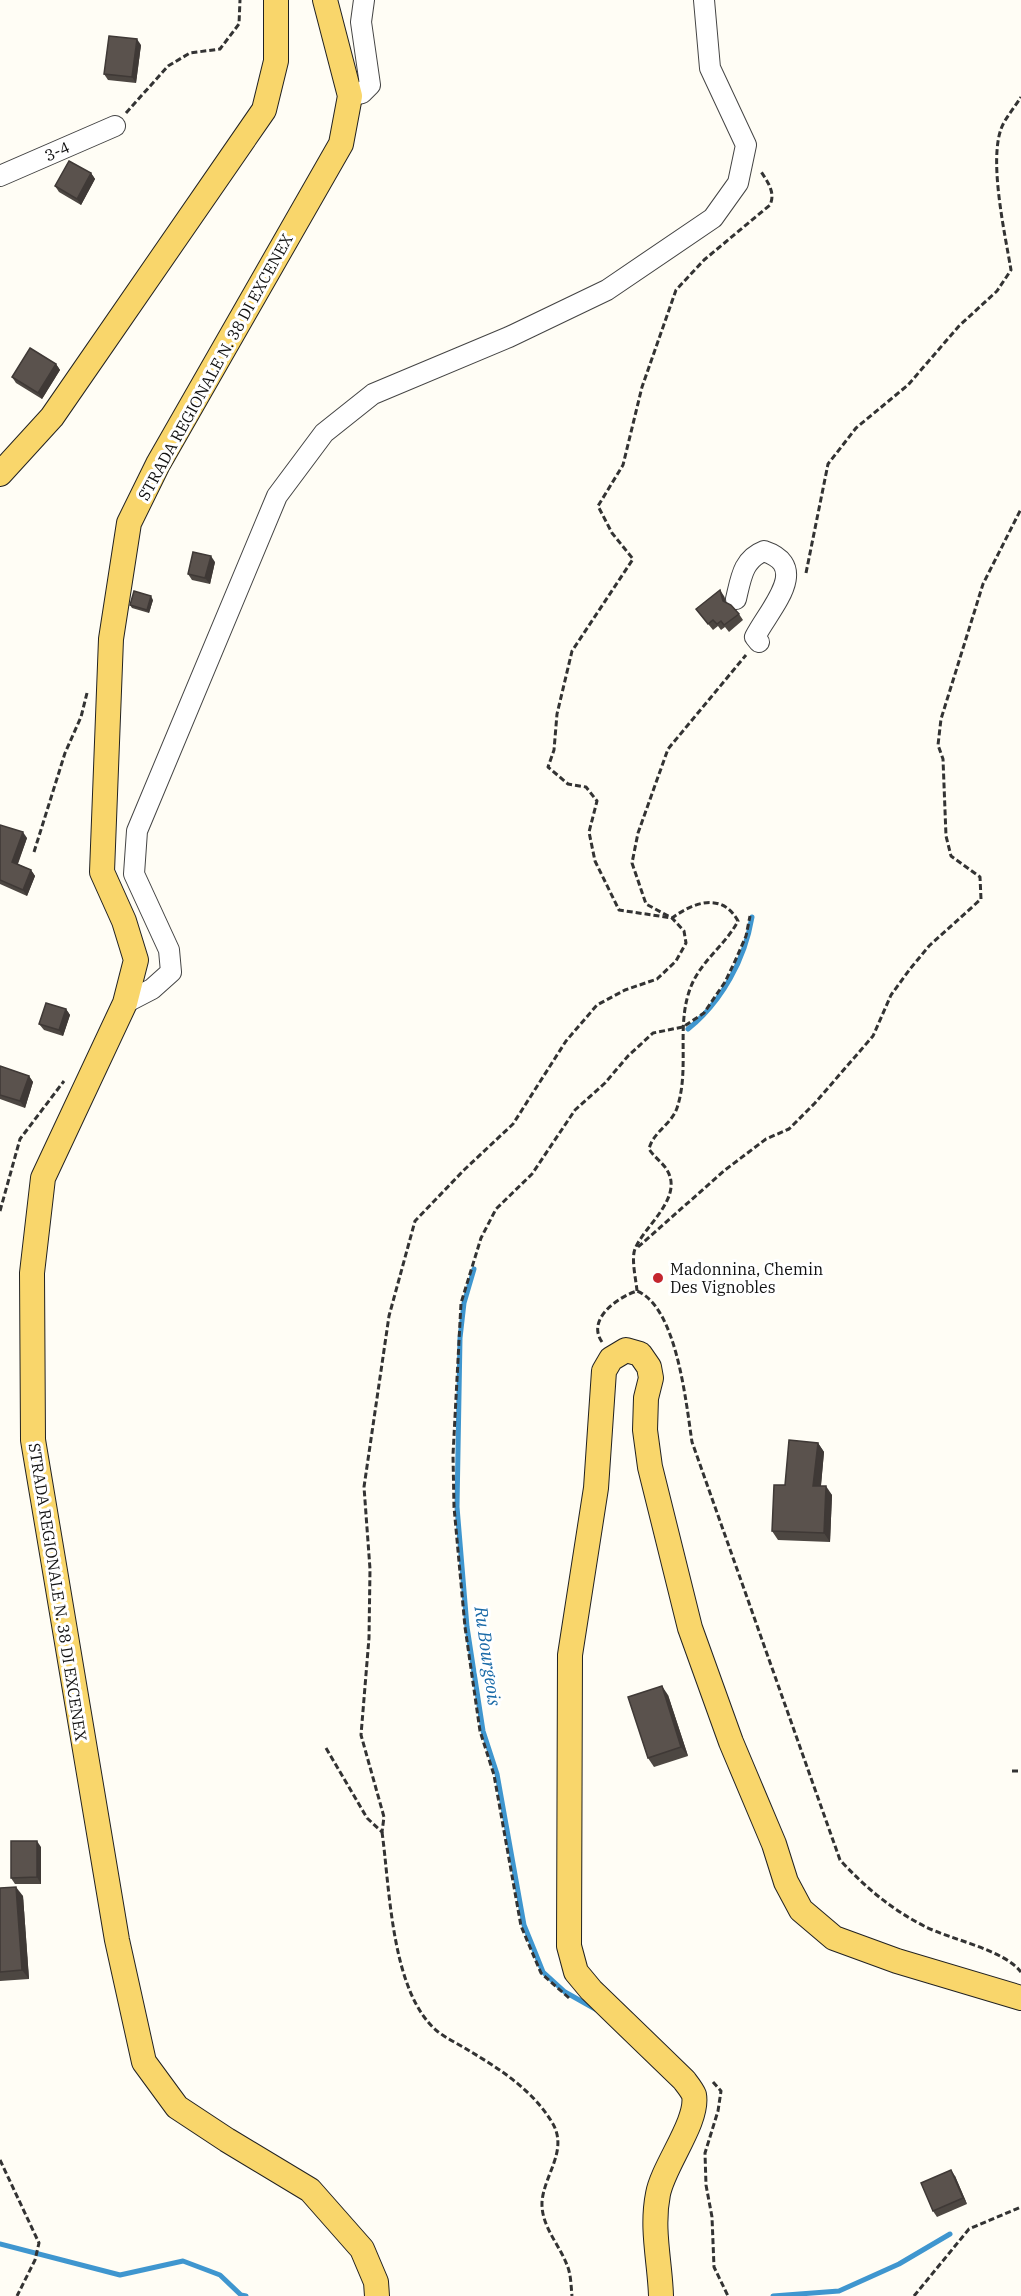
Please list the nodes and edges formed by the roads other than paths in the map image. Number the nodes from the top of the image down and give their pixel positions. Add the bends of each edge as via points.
1 (276, 0) edge
2 (325, 0) edge
3 (364, 0) edge
4 (704, 0) edge
5 (350, 96) junction
6 (115, 126) road end
7 (0, 176) edge
8 (0, 474) edge
9 (736, 599) dead end
10 (759, 642) road end
11 (125, 1003) junction
12 (1021, 1998) edge
13 (661, 2295) edge
14 (377, 2296) edge

1 - 8 main road via 276,61 264,110 52,417
2 - 5 main road, STRADA REGIONALE N. 38 DI EXCENEX
3 - 5 street via 361,22 370,85 362,93
4 - 11 street via 710,68 746,146 738,183 713,218 608,290 373,394 324,433 277,496 137,831 134,874 169,950 171,972 152,989
5 - 11 main road, STRADA REGIONALE N. 38 DI EXCENEX via 341,144 158,464 129,523 111,639 102,872 136,960
6 - 7 street, 3-4
9 - 10 street via 746,563 754,555 764,550 784,561 788,571 785,585 756,637
11 - 14 main road, STRADA REGIONALE N. 38 DI EXCENEX via 43,1178 32,1274 33,1440 117,1940 144,2062 177,2107 310,2190 362,2249 376,2282
12 - 13 main road via 834,1938 801,1910 786,1882 690,1628 650,1467 645,1430 649,1367 640,1354 626,1350 611,1359 604,1371 596,1488 570,1655 569,1946 576,1972 591,1990 693,2093 694,2112 658,2192 654,2229

